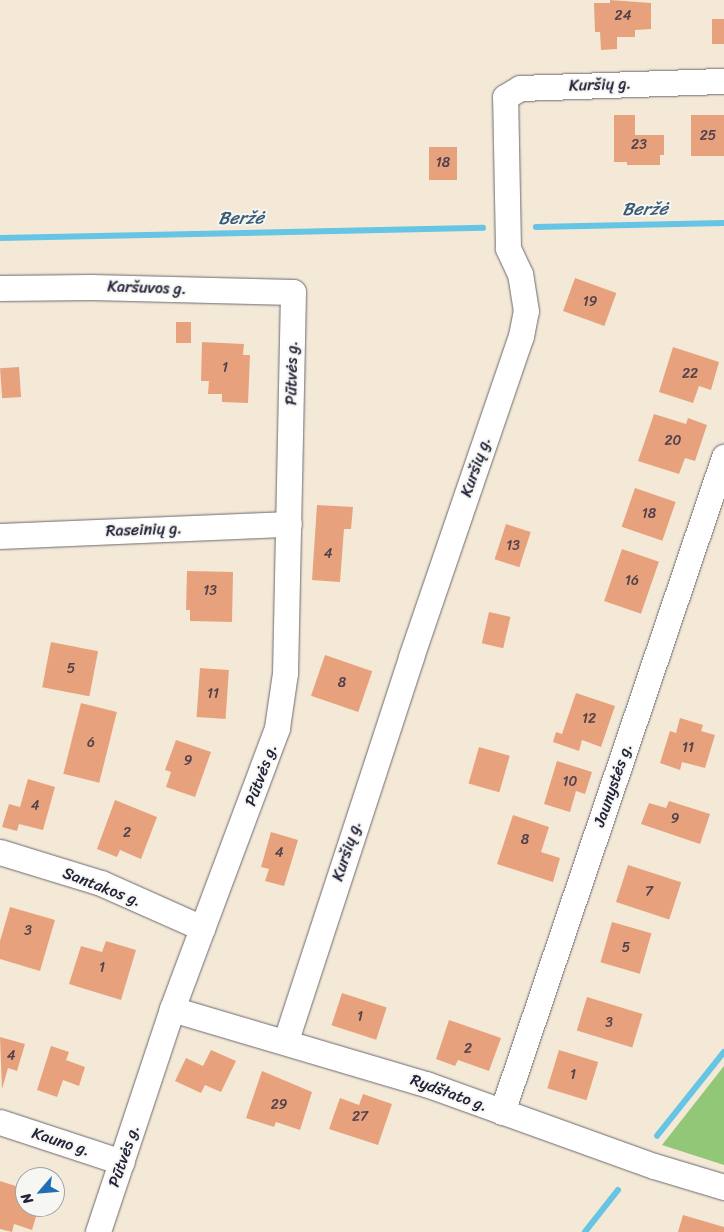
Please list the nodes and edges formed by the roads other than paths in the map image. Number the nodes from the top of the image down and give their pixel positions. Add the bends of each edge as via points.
1 (724, 81) edge
2 (0, 288) edge
3 (293, 292) joint
4 (724, 457) edge
5 (289, 524) junction
6 (0, 536) edge
7 (0, 852) edge
8 (202, 928) junction
9 (172, 1009) junction
10 (286, 1040) junction
11 (502, 1112) junction
12 (0, 1122) edge
13 (122, 1162) junction
14 (724, 1187) edge
15 (98, 1232) edge

1 - 10 street, Kuršių g. via 520,88 505,96 508,248 520,274 526,311 521,336 404,675
2 - 3 street, Karšuvos g.
3 - 5 street, Pūtvės g.
4 - 11 street, Jaunystės g.
5 - 6 street, Raseinių g.
5 - 8 street, Pūtvės g. via 284,673 277,728
7 - 8 street, Santakos g. via 101,883
8 - 9 street, Pūtvės g.
9 - 10 street, Rydštato g.
9 - 13 street, Pūtvės g.
10 - 11 street, Rydštato g. via 426,1084
11 - 14 street, Rydštato g. via 654,1166
12 - 13 street, Kauno g.
13 - 15 street, Pūtvės g.

